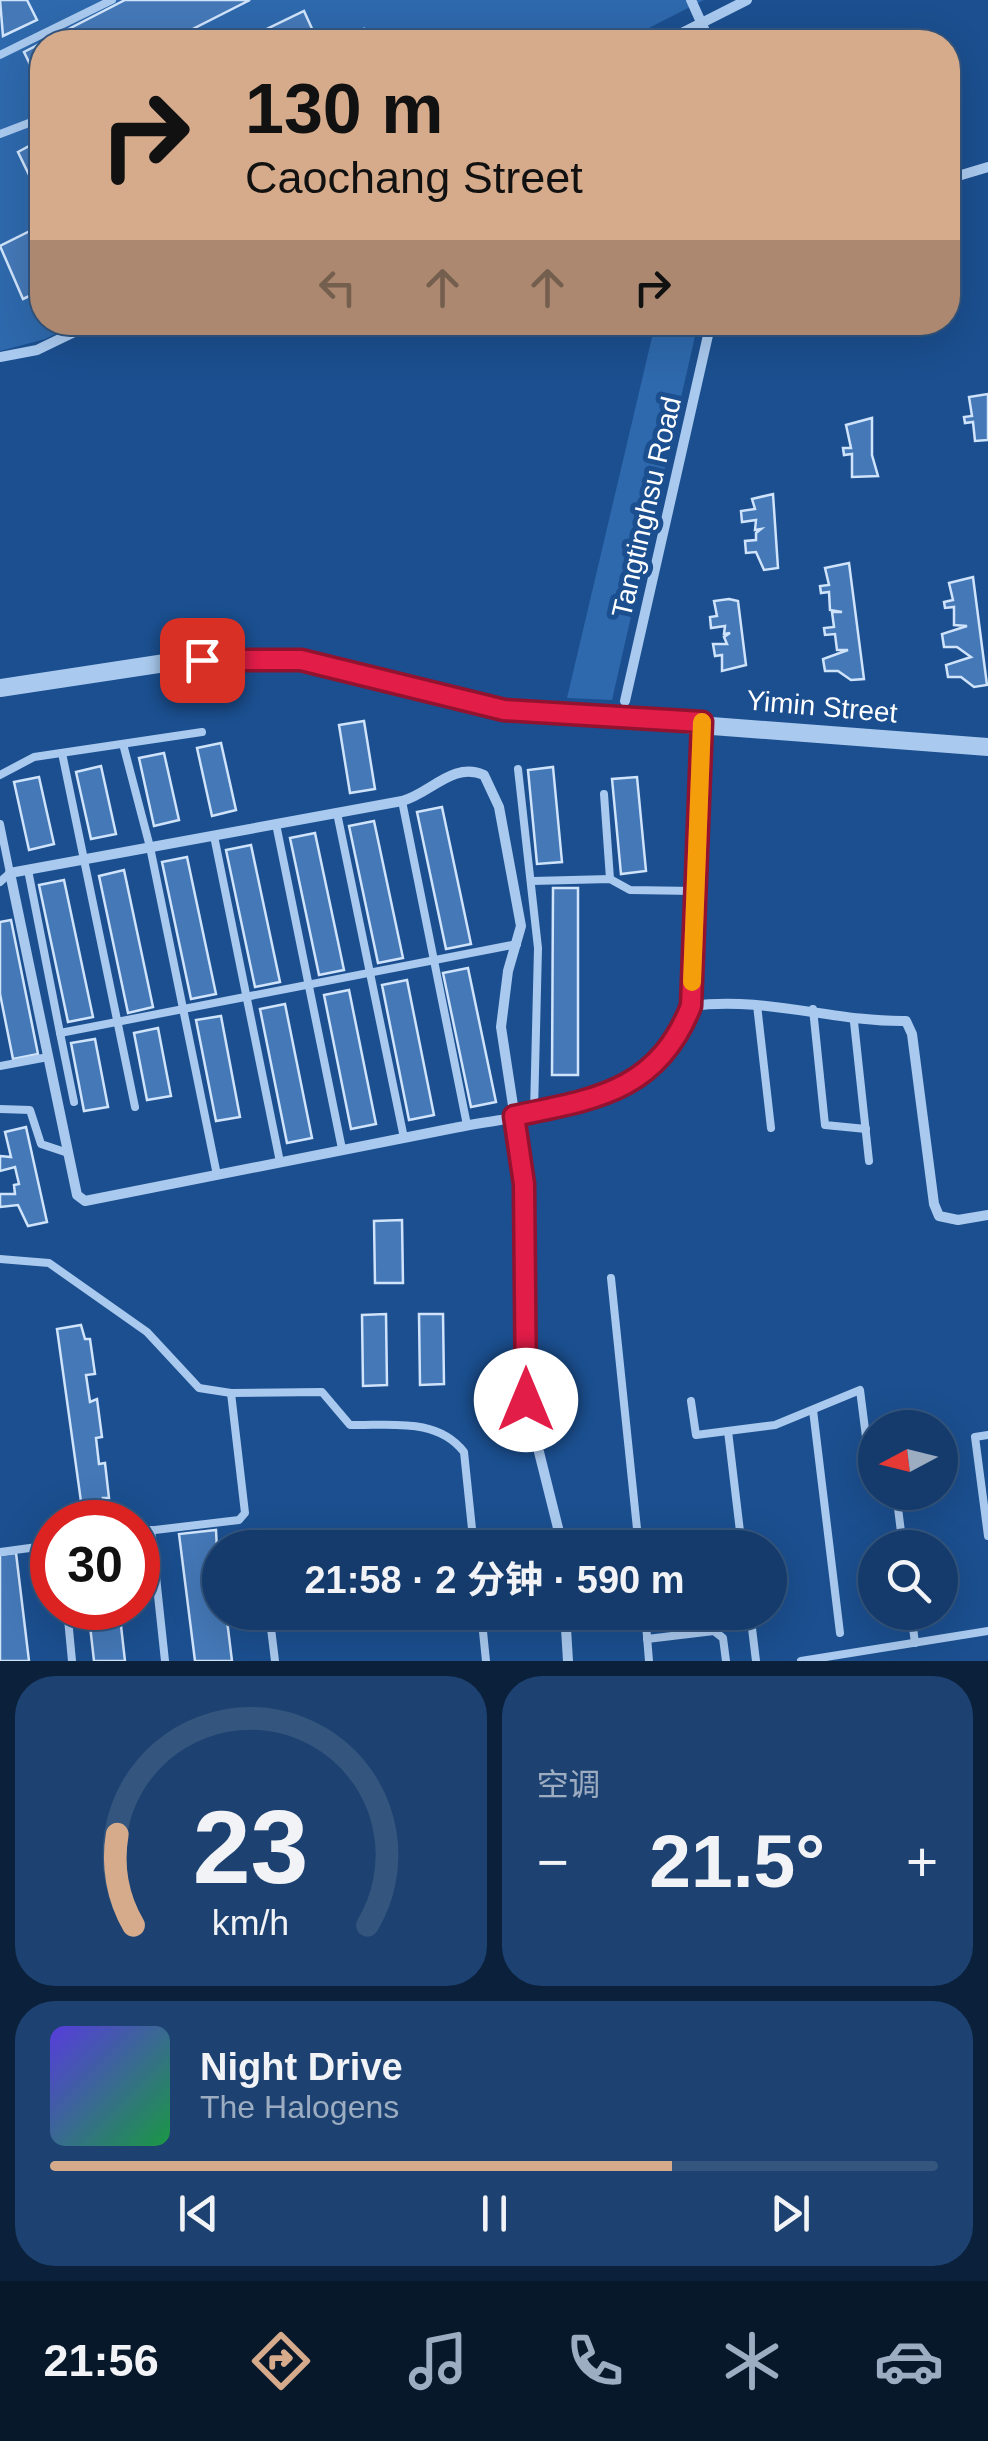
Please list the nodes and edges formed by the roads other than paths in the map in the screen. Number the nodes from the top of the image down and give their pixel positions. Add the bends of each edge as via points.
1 (112, 0) edge
2 (691, 0) edge
3 (746, 0) edge
4 (702, 24) junction
5 (51, 30) edge
6 (689, 30) edge
7 (705, 30) edge
8 (30, 40) edge
9 (4, 53) edge
10 (30, 123) edge
11 (0, 134) edge
12 (988, 167) edge
13 (960, 175) edge
14 (68, 335) edge
15 (708, 335) edge
16 (0, 357) edge
17 (0, 688) edge
18 (625, 701) dead end
19 (702, 722) junction
20 (202, 732) dead end
21 (122, 744) junction
22 (988, 747) edge
23 (62, 753) junction
24 (518, 770) dead end
25 (0, 775) edge
26 (604, 794) dead end
27 (402, 801) junction
28 (337, 813) junction
29 (0, 824) edge
30 (276, 824) junction
31 (214, 836) junction
32 (150, 848) junction
33 (85, 859) junction
34 (28, 870) junction
35 (10, 873) junction
36 (610, 879) junction
37 (0, 882) edge
38 (532, 882) junction
39 (695, 891) junction
40 (517, 944) junction
41 (434, 960) junction
42 (370, 973) junction
43 (308, 985) junction
44 (246, 997) junction
45 (757, 1005) junction
46 (691, 1006) junction
47 (813, 1008) junction
48 (184, 1009) junction
49 (118, 1022) junction
50 (854, 1022) junction
51 (60, 1033) junction
52 (48, 1057) junction
53 (0, 1066) edge
54 (74, 1102) dead end
55 (135, 1107) dead end
56 (0, 1108) edge
57 (534, 1112) junction
58 (514, 1116) junction
59 (467, 1125) junction
60 (771, 1128) dead end
61 (866, 1129) junction
62 (404, 1138) junction
63 (342, 1150) junction
64 (68, 1152) junction
65 (280, 1162) junction
66 (868, 1162) dead end
67 (217, 1174) junction
68 (988, 1215) edge
69 (0, 1259) edge
70 (611, 1278) dead end
71 (230, 1393) junction
72 (691, 1400) dead end
73 (813, 1410) junction
74 (863, 1410) edge
75 (728, 1431) junction
76 (988, 1434) edge
77 (160, 1529) edge
78 (472, 1530) edge
79 (558, 1530) edge
80 (637, 1530) edge
81 (740, 1530) edge
82 (988, 1536) edge
83 (30, 1548) edge
84 (0, 1552) edge
85 (160, 1611) edge
86 (68, 1630) edge
87 (271, 1630) edge
88 (483, 1630) edge
89 (565, 1630) edge
90 (646, 1630) edge
91 (752, 1630) edge
92 (913, 1630) edge
93 (988, 1631) edge
94 (840, 1633) dead end
95 (647, 1639) junction
96 (914, 1643) junction
97 (860, 1657) edge
98 (72, 1661) edge
99 (165, 1661) edge
100 (275, 1661) edge
101 (486, 1661) edge
102 (568, 1661) edge
103 (649, 1661) edge
104 (726, 1661) edge
105 (756, 1661) edge
106 (801, 1661) edge

1 - 5 lane
2 - 4 street
3 - 4 street
4 - 6 street
4 - 7 street
8 - 9 lane
10 - 11 lane
12 - 13 street
14 - 16 street
15 - 18 street, Tangtinghsu Road
17 - 19 street, Yimin Street via 166,663 301,660 504,710
19 - 22 street, Yimin Street
19 - 39 street
20 - 21 lane
21 - 23 lane
21 - 32 lane
23 - 25 lane via 34,757
23 - 33 lane
24 - 38 lane
26 - 36 lane
27 - 28 street
27 - 40 street via 459,772 484,775 499,807 521,926
27 - 41 lane
28 - 30 street
28 - 42 lane
29 - 35 lane
30 - 31 street
30 - 43 lane
31 - 32 street
31 - 44 lane
32 - 33 street
32 - 48 lane
33 - 34 street
33 - 49 lane
34 - 35 street
34 - 51 lane
35 - 37 lane
35 - 52 street
36 - 38 lane
36 - 39 lane via 630,890
38 - 57 lane via 538,948
39 - 46 street
40 - 41 lane
40 - 58 street via 501,1026
41 - 42 lane
41 - 59 lane
42 - 43 lane
42 - 62 lane
43 - 44 lane
43 - 63 lane
44 - 48 lane
44 - 65 lane
45 - 46 street
45 - 47 street
45 - 60 lane
46 - 57 street via 678,1038 629,1084
47 - 50 street
47 - 61 lane via 825,1125
48 - 49 lane
48 - 67 lane
49 - 51 lane
49 - 55 lane
50 - 61 lane
50 - 68 street via 906,1022 934,1204 940,1216 958,1220
51 - 54 lane
52 - 53 lane
52 - 64 street
56 - 64 lane via 30,1110 41,1144
57 - 58 street
58 - 59 street
58 - 79 street via 524,1184 527,1415
59 - 62 street
61 - 66 lane
62 - 63 street
63 - 65 street
64 - 67 street via 77,1195 85,1201
65 - 67 street
69 - 71 lane via 49,1263 148,1332 199,1388
70 - 80 lane
71 - 77 lane via 245,1512 239,1520
71 - 78 lane via 322,1392 350,1425 434,1428 464,1452
72 - 75 lane via 696,1435
73 - 74 lane via 860,1390
73 - 75 lane via 775,1425
73 - 94 lane
75 - 81 lane
76 - 82 lane via 975,1436
83 - 84 lane
85 - 99 lane
86 - 98 lane
87 - 100 lane
88 - 101 lane
89 - 102 street
90 - 95 lane
91 - 105 lane
92 - 96 lane
93 - 96 lane
95 - 103 lane
95 - 104 lane via 714,1631 723,1638
96 - 97 lane
97 - 106 lane

